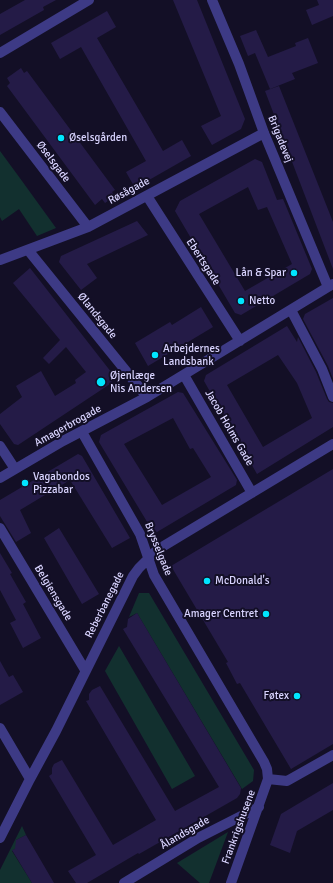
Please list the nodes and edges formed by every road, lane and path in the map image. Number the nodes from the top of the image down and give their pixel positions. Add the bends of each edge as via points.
1 (89, 0) edge
2 (212, 0) edge
3 (0, 53) edge
4 (0, 112) edge
5 (264, 133) junction
6 (147, 196) junction
7 (88, 227) junction
8 (28, 250) junction
9 (0, 260) edge
10 (331, 286) edge
11 (290, 310) junction
12 (240, 340) junction
13 (184, 374) junction
14 (147, 397) junction
15 (333, 397) edge
16 (82, 432) junction
17 (333, 444) edge
18 (0, 446) edge
19 (15, 469) junction
20 (0, 478) edge
21 (252, 493) junction
22 (0, 528) edge
23 (148, 558) junction
24 (85, 670) junction
25 (0, 728) edge
26 (333, 755) edge
27 (30, 779) junction
28 (268, 779) junction
29 (259, 806) junction
30 (0, 838) edge
31 (124, 883) edge
32 (231, 883) edge

1 - 3 street
2 - 5 street, Brigadevej
4 - 7 street, Øselsgade
5 - 6 street, Røsågade
5 - 10 street, Brigadevej
6 - 7 street, Røsågade
6 - 12 street, Ebertsgade
7 - 8 street, Røsågade
8 - 9 street, Røsågade
8 - 14 street, Ølandsgade
10 - 11 street, Amagerbrogade
11 - 12 street, Amagerbrogade
11 - 15 street via 322,370
12 - 13 street, Amagerbrogade
13 - 14 street, Amagerbrogade
13 - 21 street, Jacob Holms Gade
14 - 16 street, Amagerbrogade
16 - 19 street, Amagerbrogade
16 - 23 street, Brysselgade via 140,534
17 - 21 street, Reberbanegade
18 - 19 street
19 - 20 street, Amagerbrogade
21 - 23 street, Reberbanegade via 157,550
22 - 24 street, Belgiensgade
23 - 24 street, Reberbanegade via 133,576
23 - 28 street, Brysselgade via 154,575 264,762
24 - 27 street, Reberbanegade
25 - 27 street
26 - 28 street via 287,781
27 - 30 street, Reberbanegade
28 - 29 street, Frankrigshusene
29 - 31 street, Ålandsgade via 198,838
29 - 32 street, Frankrigshusene

